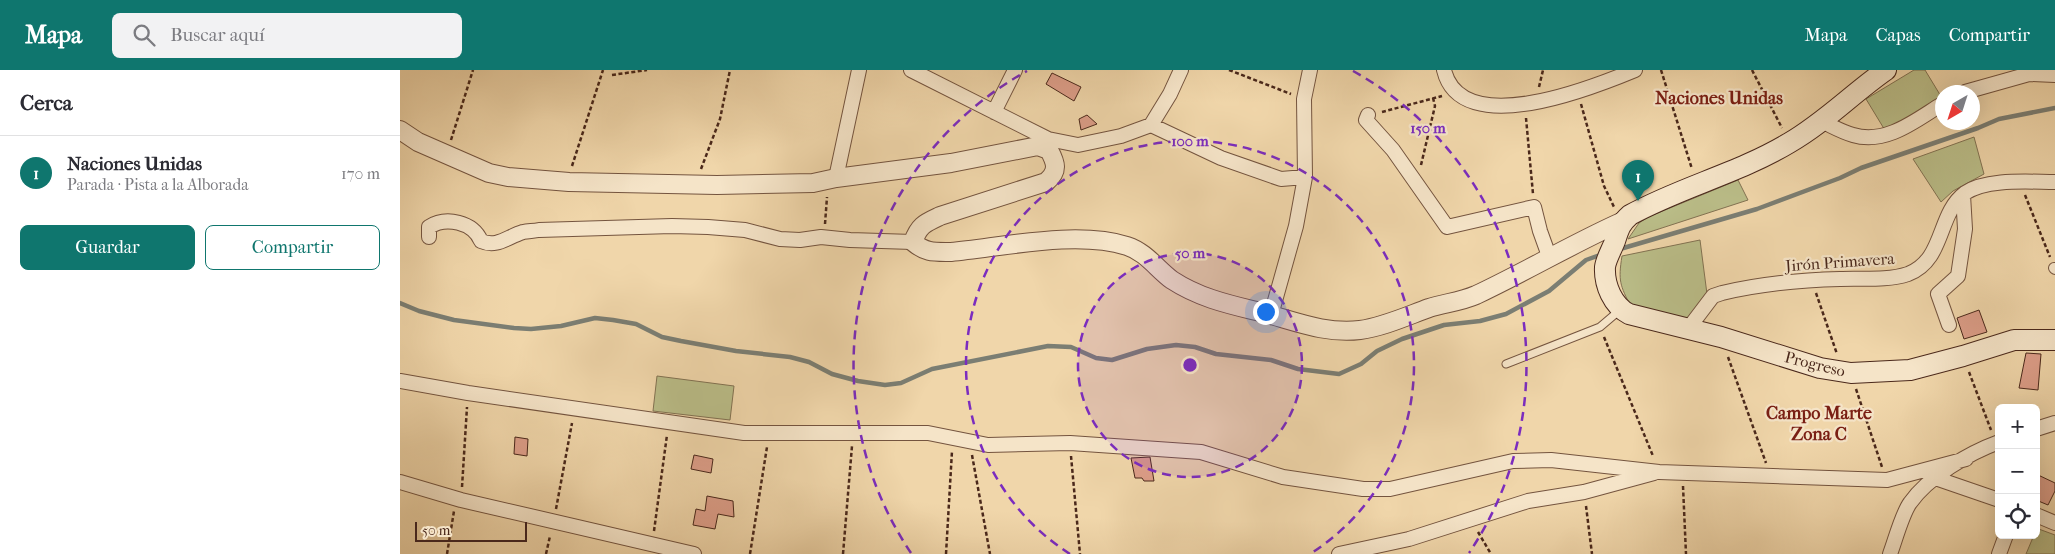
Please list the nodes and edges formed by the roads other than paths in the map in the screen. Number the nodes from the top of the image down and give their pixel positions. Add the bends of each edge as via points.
1 (859, 70) edge
2 (911, 70) edge
3 (1015, 70) edge
4 (1181, 70) edge
5 (1310, 70) edge
6 (1444, 70) edge
7 (1636, 70) edge
8 (1878, 72) edge
9 (2030, 72) edge
10 (2055, 75) edge
11 (1980, 87) edge
12 (1935, 108) edge
13 (994, 112) junction
14 (1368, 115) road end
15 (1821, 121) junction
16 (1151, 125) junction
17 (400, 130) edge
18 (1055, 146) junction
19 (1305, 177) junction
20 (832, 180) junction
21 (2055, 182) edge
22 (1963, 195) junction
23 (1621, 222) junction
24 (429, 237) dead end
25 (912, 242) junction
26 (1549, 256) junction
27 (1617, 304) junction
28 (1271, 315) junction
29 (1949, 325) dead end
30 (1688, 329) junction
31 (2055, 340) edge
32 (1506, 364) dead end
33 (400, 381) edge
34 (2055, 423) edge
35 (2040, 428) edge
36 (1995, 444) edge
37 (1966, 459) junction
38 (1660, 472) junction
39 (1935, 478) junction
40 (400, 482) edge
41 (1995, 499) edge
42 (2040, 516) edge
43 (2055, 522) edge
44 (2005, 539) edge
45 (694, 554) edge
46 (1340, 554) edge
47 (1890, 554) edge
48 (1999, 554) edge

1 - 20 street
2 - 13 street
3 - 13 street
4 - 16 street
5 - 19 street via 1304,99
6 - 7 street via 1446,79 1456,92 1486,106 1530,103 1578,92
8 - 15 main road
9 - 10 street
9 - 11 street
12 - 15 street via 1887,136 1872,138 1855,136
13 - 18 street via 1048,139
14 - 26 street via 1366,120 1417,181 1447,227 1534,207
15 - 23 main road via 1790,143 1743,167 1646,206
16 - 18 street via 1099,141
16 - 19 street via 1221,158 1281,179
17 - 20 street via 446,155 489,173 508,177 566,182 695,184 813,184
18 - 20 street via 1038,146 951,163
18 - 25 street via 1054,175 1046,182 940,216 917,230
19 - 28 street via 1296,226
21 - 22 street via 2019,181 1984,186
22 - 29 street via 1965,229 1958,276 1938,294
22 - 30 street, Jirón Primavera via 1955,201 1938,243 1919,269 1895,276 1812,280 1722,293 1713,296
23 - 26 street
23 - 27 main road via 1605,266 1606,280
24 - 25 street via 429,227 446,221 466,225 478,233 481,241 490,245 523,232 539,230 672,226 746,230 780,239
25 - 28 street via 923,251 935,252 1093,240 1127,246 1201,297
26 - 28 street via 1475,295 1361,330 1325,330
27 - 30 main road, Progreso via 1642,317
27 - 32 lane via 1600,327
30 - 31 main road, Progreso via 1820,368 1847,372 1896,372 2014,340
33 - 38 street via 468,394 744,433 928,433 988,444 1070,443 1201,452 1283,477 1363,489 1390,488 1513,461 1550,460
34 - 35 street
36 - 37 street
37 - 38 street via 1887,480
37 - 39 street
38 - 46 street via 1584,492 1528,501 1409,539
39 - 41 street
39 - 47 street via 1909,504
40 - 45 street via 458,499
42 - 43 street
44 - 48 street

